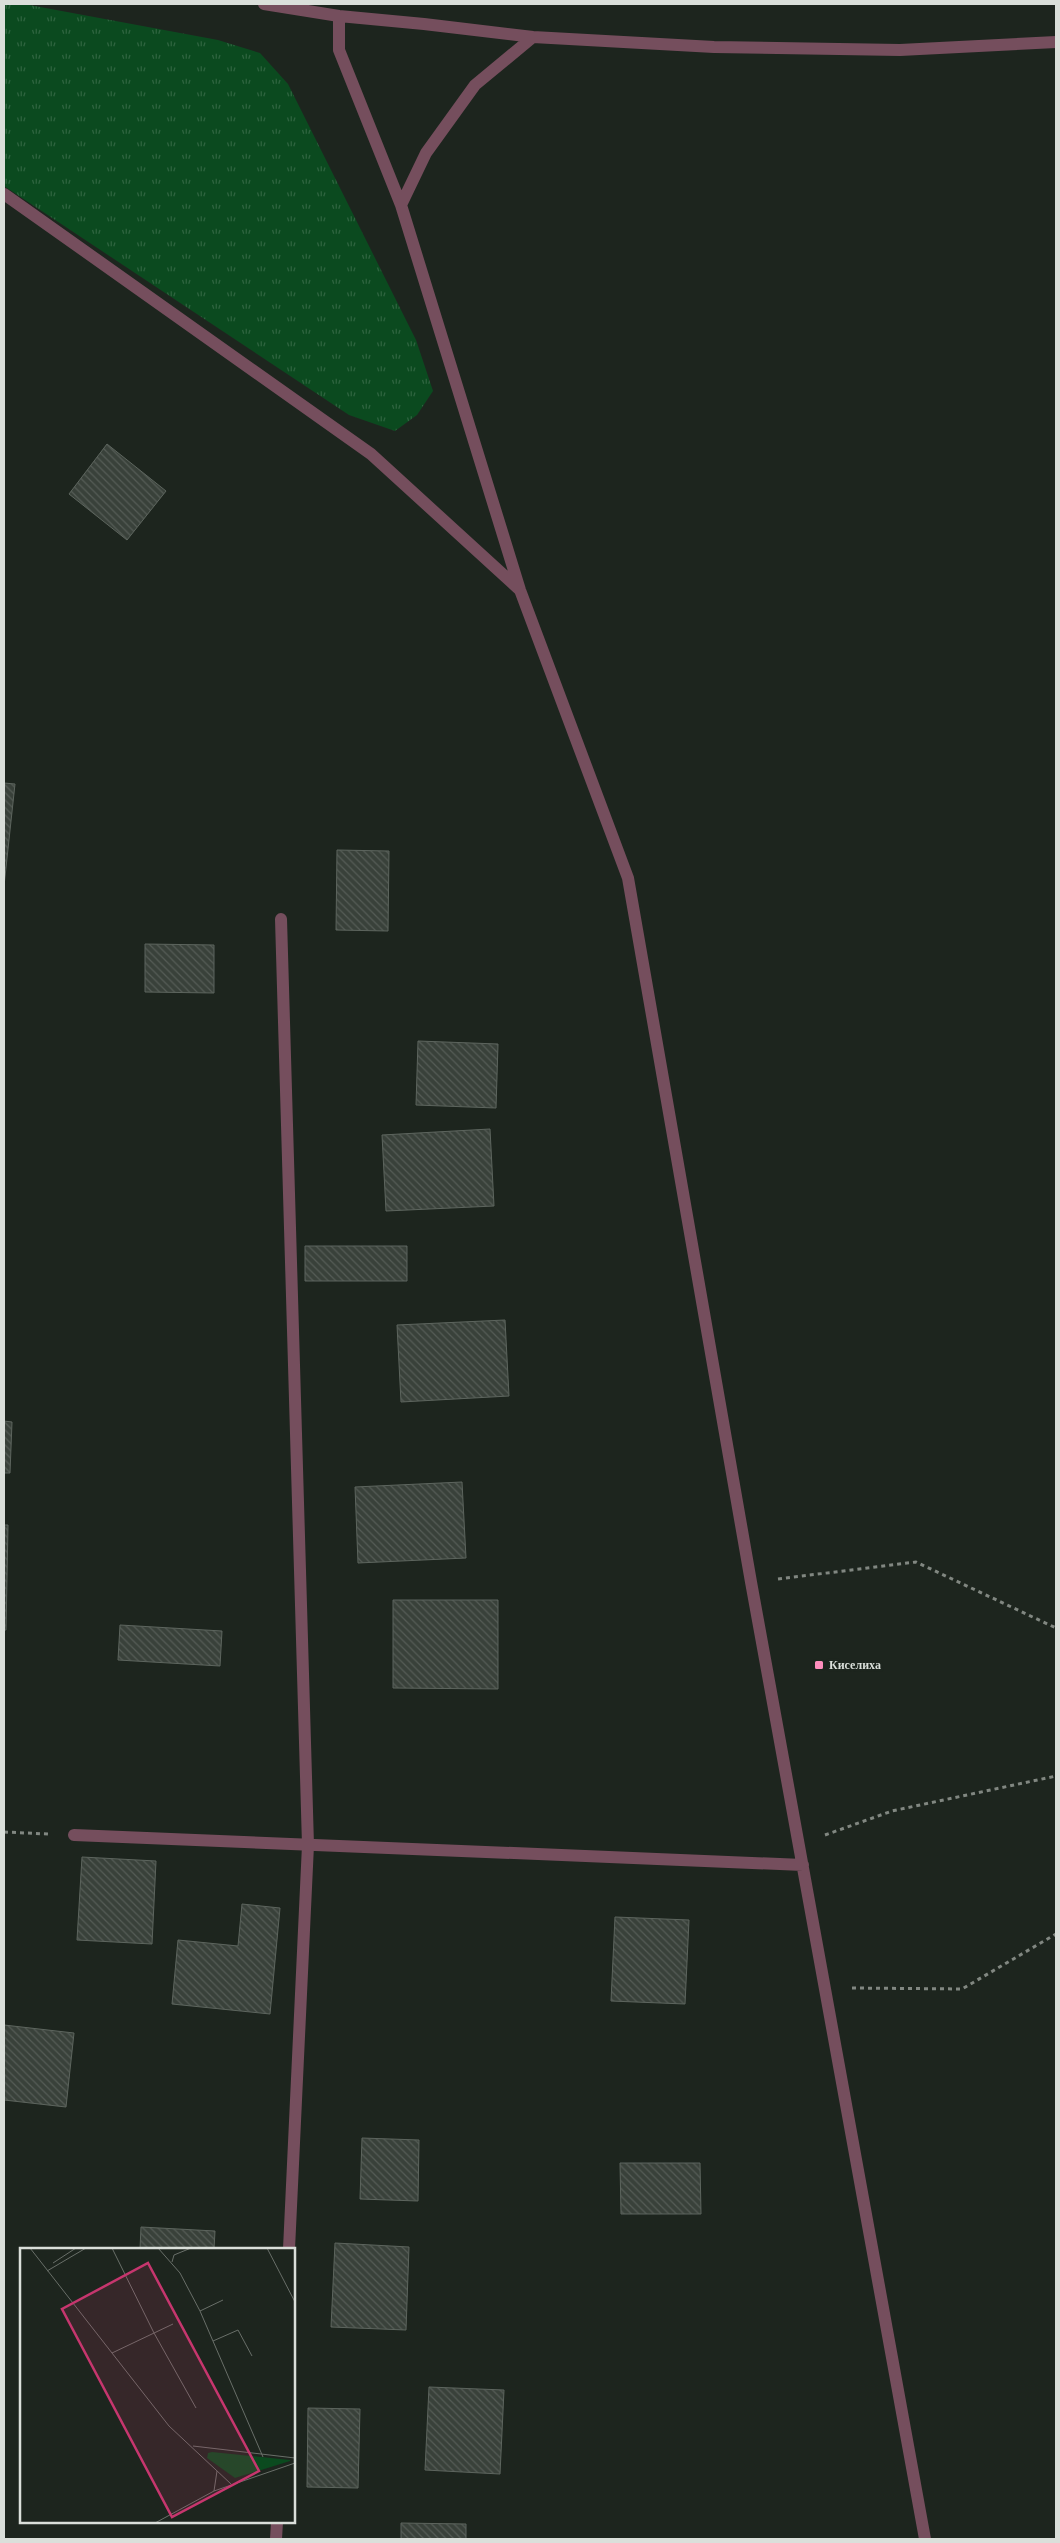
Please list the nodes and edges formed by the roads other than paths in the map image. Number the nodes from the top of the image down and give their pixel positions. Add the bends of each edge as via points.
1 (264, 4) edge
2 (339, 16) junction
3 (533, 37) junction
4 (1056, 42) edge
5 (4, 194) edge
6 (401, 205) junction
7 (520, 590) junction
8 (281, 919) dead end
9 (74, 1835) road end
10 (308, 1845) junction
11 (802, 1865) junction
12 (289, 2248) edge
13 (277, 2523) edge
14 (276, 2539) edge
15 (925, 2539) edge

1 - 2 street
2 - 3 street
2 - 6 street via 339,50
3 - 4 street via 714,47 900,50
3 - 6 street via 475,84 426,153
5 - 7 street via 371,454
6 - 7 street
7 - 11 street via 628,878
8 - 10 street
9 - 10 street
10 - 11 street
10 - 12 street
11 - 15 street
13 - 14 street

